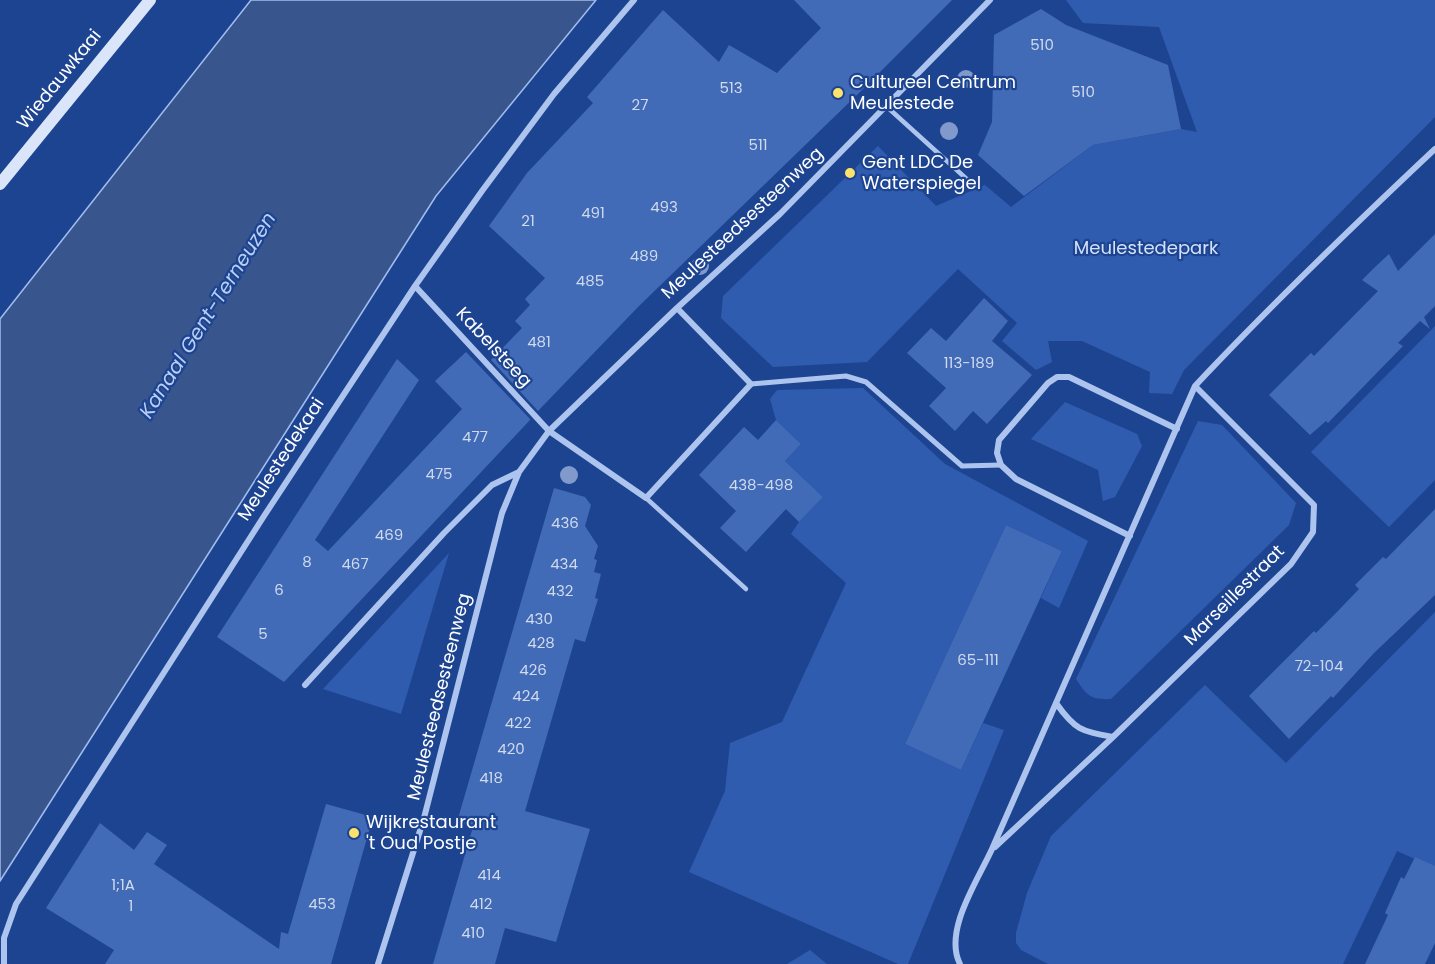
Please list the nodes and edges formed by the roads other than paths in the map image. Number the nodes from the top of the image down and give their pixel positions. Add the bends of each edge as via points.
1 (150, 0) edge
2 (634, 0) edge
3 (990, 0) edge
4 (886, 106) junction
5 (1435, 149) edge
6 (970, 182) dead end
7 (0, 184) edge
8 (415, 286) junction
9 (676, 308) junction
10 (751, 384) junction
11 (1196, 386) junction
12 (1177, 429) junction
13 (549, 431) junction
14 (1001, 465) junction
15 (519, 472) junction
16 (646, 498) junction
17 (1130, 536) junction
18 (746, 589) dead end
19 (305, 685) dead end
20 (1056, 703) junction
21 (1113, 737) junction
22 (992, 849) junction
23 (4, 964) edge
24 (378, 964) edge
25 (960, 964) edge

1 - 7 main road, Wiedauwkaai
2 - 8 street, Meulestedekaai via 554,94
3 - 4 street, Meulesteedsesteenweg
4 - 6 lane
4 - 9 street, Meulesteedsesteenweg via 780,214
5 - 11 street, Marseillestraat via 1334,244
8 - 13 street, Kabelsteeg
8 - 23 street, Meulestedekaai via 16,904 4,938
9 - 10 street
9 - 13 street, Meulesteedsesteenweg
10 - 14 street via 846,376 866,382 962,466
10 - 16 street
11 - 12 street, Marseillestraat
11 - 21 street, Marseillestraat via 1314,505 1313,532 1291,564
12 - 14 street via 1069,377 1058,377 1048,383 999,440 997,453
12 - 17 street, Marseillestraat
13 - 15 street, Meulesteedsesteenweg
13 - 16 street, Kabelsteeg
14 - 17 street via 1016,479
15 - 19 street, Meulesteedsesteenweg via 492,485
15 - 24 street, Meulesteedsesteenweg via 502,513 424,818
16 - 18 lane
17 - 20 street, Marseillestraat
20 - 21 street via 1068,722 1084,732
20 - 22 street, Marseillestraat
21 - 22 street, Marseillestraat
22 - 25 street, Marseillestraat via 957,924 955,954

